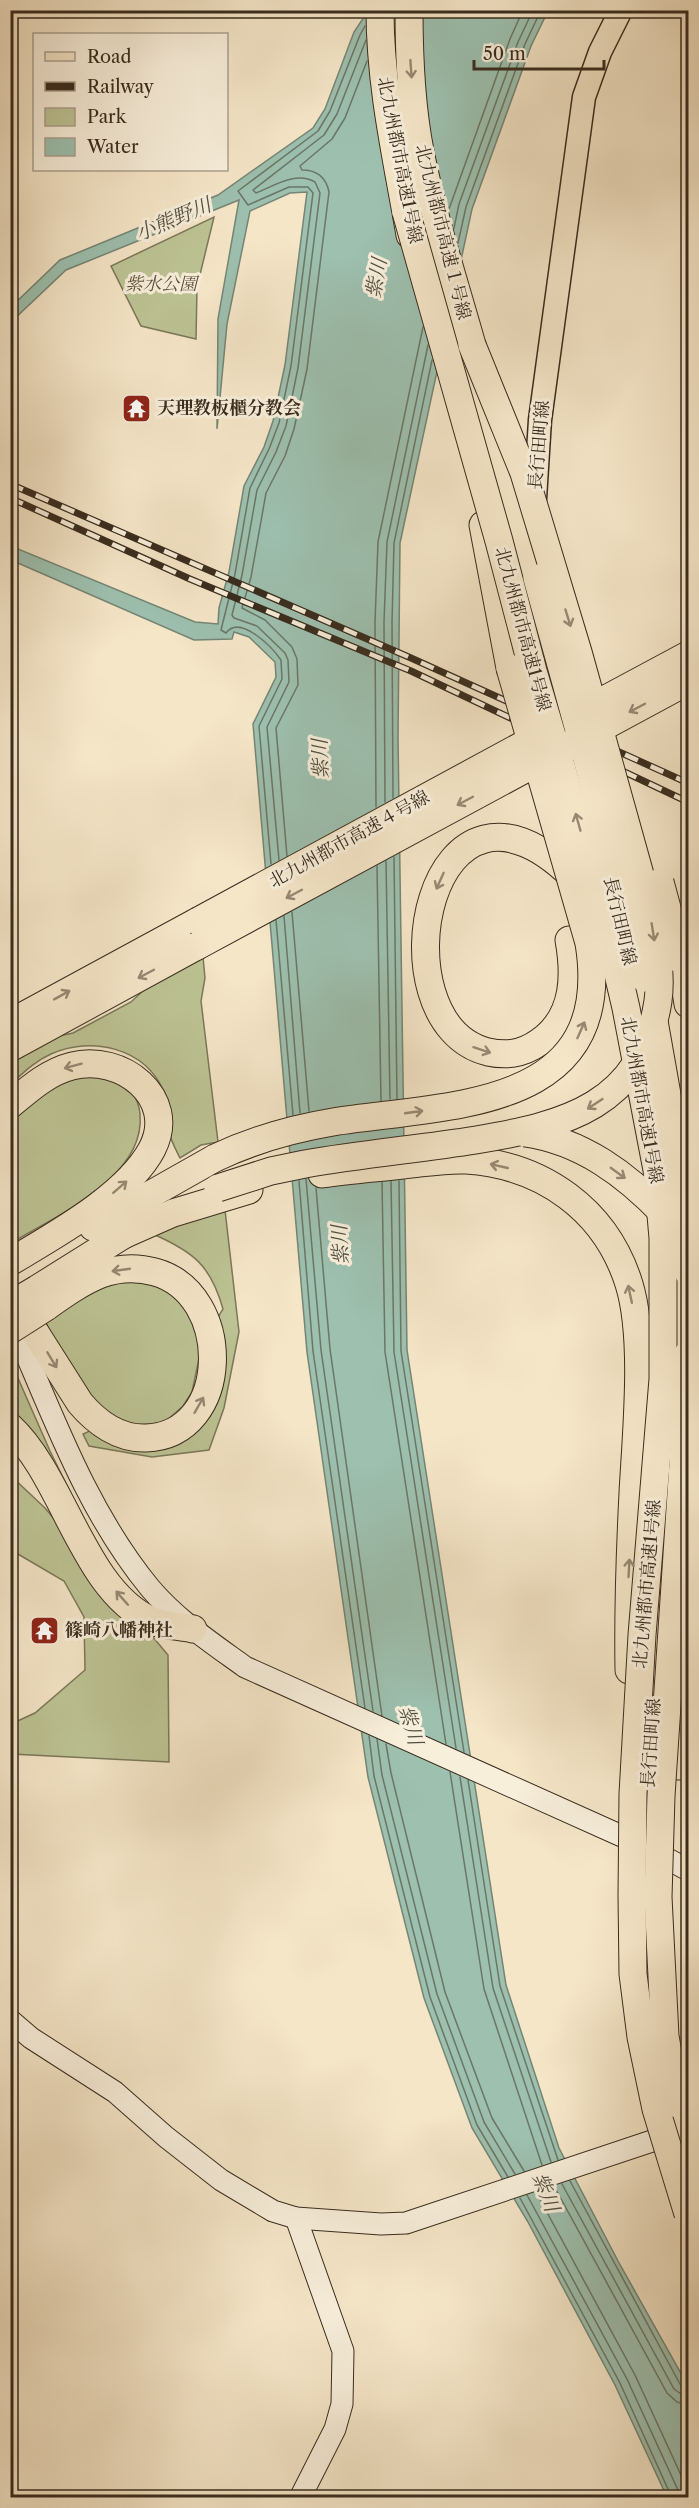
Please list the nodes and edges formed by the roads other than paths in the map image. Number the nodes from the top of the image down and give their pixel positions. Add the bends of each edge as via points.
1 (381, 10) edge
2 (409, 10) edge
3 (621, 10) edge
4 (406, 212) junction
5 (472, 345) junction
6 (578, 652) junction
7 (688, 655) edge
8 (510, 668) junction
9 (688, 681) edge
10 (198, 934) junction
11 (688, 1004) edge
12 (10, 1023) edge
13 (643, 1024) junction
14 (10, 1048) edge
15 (10, 1105) edge
16 (217, 1178) junction
17 (688, 1257) edge
18 (688, 1272) edge
19 (23, 1279) edge
20 (10, 1305) edge
21 (10, 1317) edge
22 (10, 1329) edge
23 (688, 1354) edge
24 (10, 1427) edge
25 (688, 1557) edge
26 (662, 1592) junction
27 (193, 1629) junction
28 (688, 1641) edge
29 (633, 1794) junction
30 (644, 1846) junction
31 (688, 1870) edge
32 (10, 2020) edge
33 (683, 2110) edge
34 (660, 2138) junction
35 (688, 2141) edge
36 (688, 2214) edge
37 (296, 2218) junction
38 (688, 2224) edge
39 (300, 2498) edge

1 - 4 highway, 北九州都市高速1号線 via 384,91
2 -> 5 highway, 北九州都市高速１号線 via 412,89 420,149 433,210
3 - 13 main road, 長行田町線 via 584,97 540,420 533,521 544,606
4 - 8 highway, bridge via 417,279 482,521
29 -> 4 highway, 北九州都市高速1号線, bridge via 663,1379 663,1238 657,1170 602,905
5 -> 6 highway, bridge via 524,473
5 - 18 highway, 北九州都市高速1号線, bridge via 598,796 645,981 680,1168
6 - 11 highway, bridge via 661,886
6 -> 16 highway, bridge via 644,889 656,950 658,1000 634,1067 604,1098 549,1126
7 - 10 highway, 北九州都市高速４号線, bridge
13 -> 8 highway, bridge via 613,939 578,882 559,863 539,849 504,836 487,837 459,851 446,867 431,902 426,950 433,1002 460,1038 477,1049 498,1054 516,1054 534,1047 560,1020 568,1002 573,963 569,940 520,733
16 -> 8 highway, bridge via 268,1136 456,1106 504,1094 548,1071 579,1037 592,993 589,943
9 -> 10 highway, 北九州都市高速４号線, bridge
12 -> 10 highway, 北九州都市高速４号線
10 -> 14 highway, 北九州都市高速４号線
13 - 26 main road, 長行田町線 via 674,1217 675,1374
19 -> 15 highway via 134,1174 153,1147 157,1118 154,1102 137,1079 125,1070 98,1063 57,1071
16 -> 17 highway, bridge via 300,1145 376,1134 479,1128 538,1135 595,1157 620,1173 667,1218
16 - 19 highway via 121,1236
16 - 19 highway via 146,1196
29 -> 16 highway, bridge via 628,1587 637,1352 629,1286 604,1232 563,1191 539,1178 466,1160 314,1175
19 -> 19 highway via 63,1378 98,1422 130,1437 155,1438 179,1428 197,1410 204,1398 213,1357 208,1326 196,1300 174,1279 146,1270 116,1270 86,1282
19 - 20 highway, bridge
19 - 22 highway, bridge
21 - 27 street via 92,1503 152,1589
23 - 33 highway, 北九州都市高速1号線, bridge via 658,1886 665,2036
27 -> 24 highway via 153,1621 127,1604 96,1566 40,1466
25 - 26 highway
26 - 30 main road, 長行田町線
27 - 30 street via 244,1667
28 - 33 highway, bridge via 669,1896 670,2038
29 - 36 highway, 北九州都市高速1号線, bridge via 633,1974 641,2037 656,2109
30 - 31 street
30 - 33 main road, 長行田町線
30 - 34 main road, 長行田町線 via 629,1959 633,2036
32 - 37 street via 115,2092 221,2180 273,2211
33 - 35 highway, 北九州都市高速1号線
34 - 37 street via 406,2223
34 - 38 main road, 長行田町線
37 - 39 street via 343,2351 342,2404 335,2429

